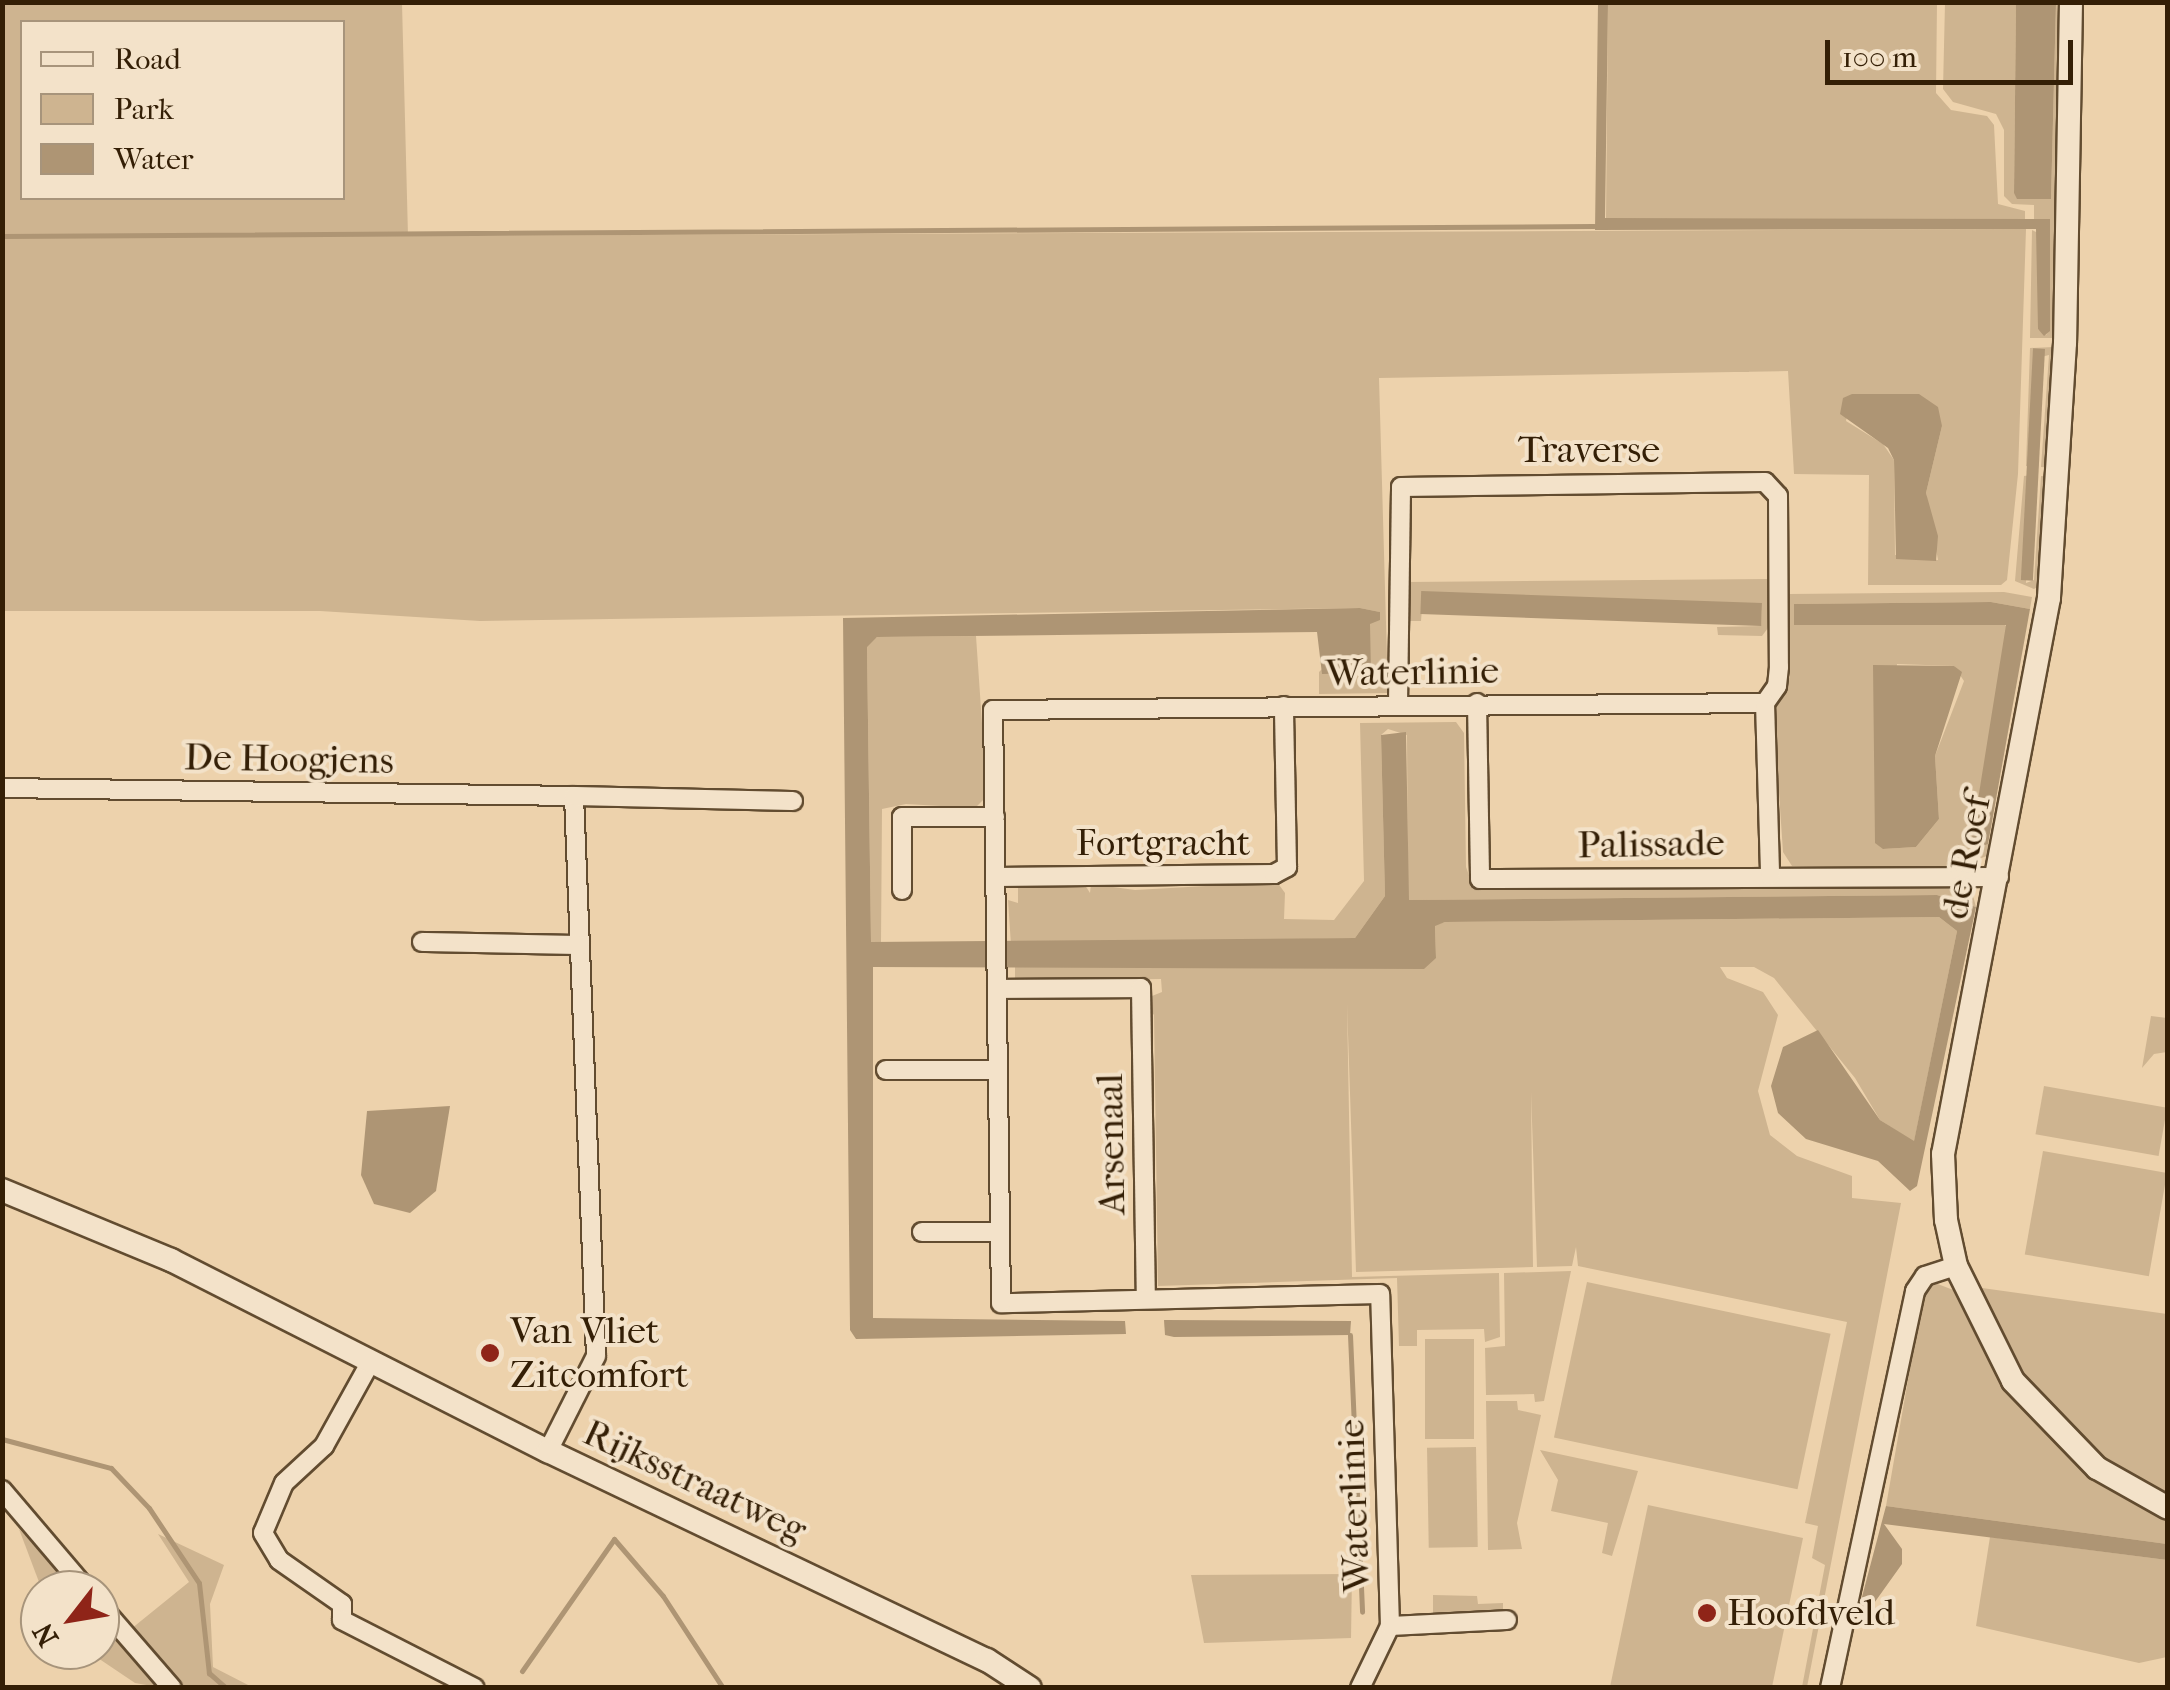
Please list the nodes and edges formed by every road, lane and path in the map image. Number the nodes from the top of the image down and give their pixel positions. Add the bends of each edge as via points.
1 (2072, 2) edge
2 (1477, 703) junction
3 (1765, 703) junction
4 (1398, 704) junction
5 (1284, 706) junction
6 (2, 788) edge
7 (574, 796) junction
8 (793, 802) dead end
9 (995, 817) junction
10 (1770, 876) junction
11 (996, 877) junction
12 (1999, 877) junction
13 (902, 890) dead end
14 (422, 942) dead end
15 (580, 945) junction
16 (997, 981) junction
17 (886, 1070) dead end
18 (998, 1070) junction
19 (2, 1190) edge
20 (922, 1232) dead end
21 (1000, 1232) junction
22 (1956, 1266) junction
23 (1146, 1299) junction
24 (370, 1363) junction
25 (548, 1451) junction
26 (2, 1490) edge
27 (2168, 1508) edge
28 (70, 1570) edge
29 (1507, 1620) dead end
30 (1390, 1626) junction
31 (120, 1628) edge
32 (172, 1688) edge
33 (474, 1688) edge
34 (1030, 1688) edge
35 (1360, 1688) edge
36 (1830, 1688) edge

1 - 12 street, de Roef via 2060,474 2049,598
2 - 3 street, Waterlinie
2 - 4 street, Waterlinie
2 - 10 street, Palissade via 1480,879
3 - 4 street, Traverse via 1777,686 1779,667 1778,496 1764,482 1725,482 1400,487
3 - 10 street
4 - 5 street, Waterlinie
5 - 9 street, Waterlinie via 993,710
5 - 11 street, Fortgracht via 1288,867 1274,874
6 - 7 street, De Hoogjens
7 - 8 street, De Hoogjens
7 - 15 street
9 - 11 street, Waterlinie
9 - 13 street via 902,817
10 - 12 street, Palissade
11 - 16 street, Waterlinie
12 - 22 street, de Roef via 1944,1154
14 - 15 street
15 - 25 street via 596,1356
16 - 18 street, Waterlinie
16 - 23 street, Arsenaal via 1141,988
17 - 18 street
18 - 21 street, Waterlinie
19 - 24 street, Rijksstraatweg via 172,1260
20 - 21 street
21 - 23 street, Waterlinie via 1001,1303
22 - 27 street via 2013,1380 2050,1425 2097,1468
22 - 36 street via 1925,1276 1916,1291
23 - 30 street, Waterlinie via 1380,1294
24 - 25 street, Rijksstraatweg
24 - 33 street via 324,1446 284,1483 262,1534 279,1560 342,1604 342,1620
25 - 34 street, Rijksstraatweg via 986,1660
26 - 28 street
29 - 30 street, Waterlinie
30 - 35 street, Waterlinie
31 - 32 street

